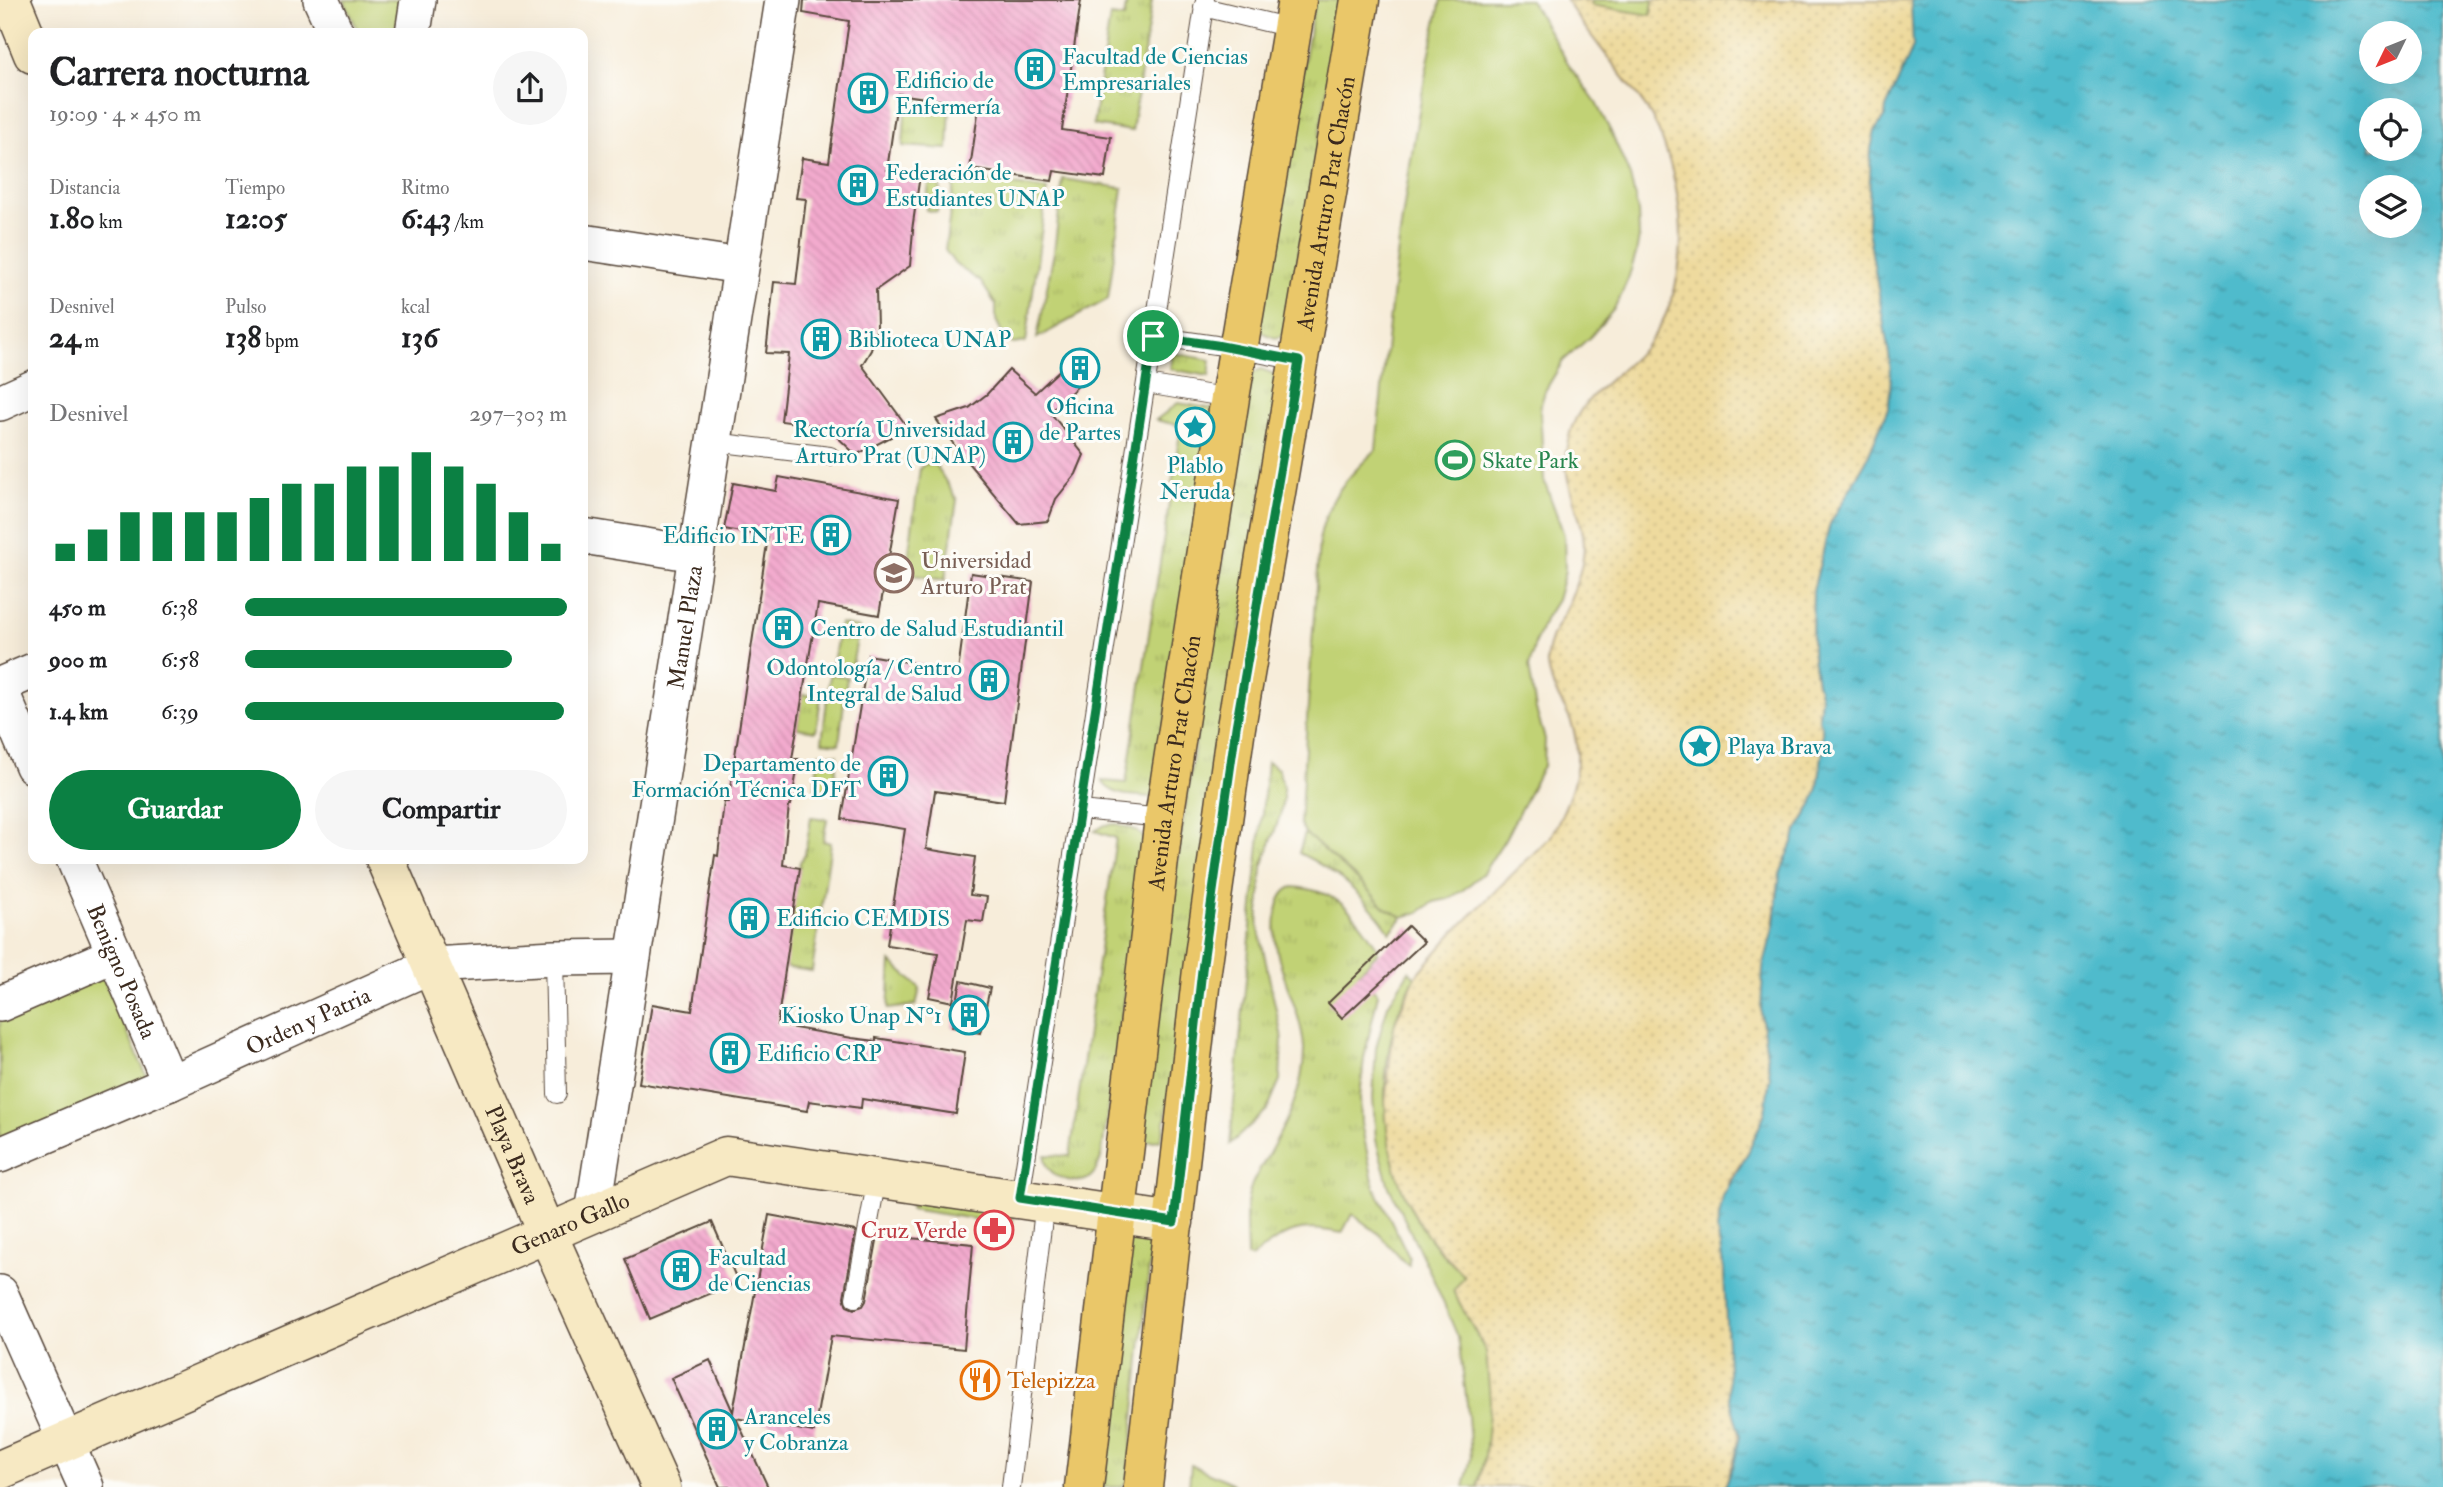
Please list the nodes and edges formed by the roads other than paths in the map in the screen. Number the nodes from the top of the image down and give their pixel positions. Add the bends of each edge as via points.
1 (10, 0) edge
2 (321, 0) edge
3 (418, 0) edge
4 (783, 0) edge
5 (1360, 0) edge
6 (1204, 4) edge
7 (1294, 14) edge
8 (334, 28) edge
9 (414, 28) edge
10 (28, 42) edge
11 (588, 243) edge
12 (741, 266) junction
13 (1153, 336) junction
14 (1240, 349) junction
15 (1299, 361) junction
16 (1146, 384) junction
17 (28, 390) edge
18 (1230, 398) junction
19 (0, 403) edge
20 (733, 444) junction
21 (830, 456) dead end
22 (588, 537) edge
23 (696, 554) junction
24 (28, 673) edge
25 (0, 687) edge
26 (28, 754) edge
27 (1080, 810) junction
28 (1164, 818) junction
29 (76, 864) edge
30 (387, 864) edge
31 (115, 954) junction
32 (633, 957) junction
33 (554, 958) junction
34 (432, 965) junction
35 (0, 1004) edge
36 (170, 1083) junction
37 (557, 1094) dead end
38 (0, 1156) edge
39 (877, 1178) junction
40 (1033, 1200) junction
41 (1115, 1212) junction
42 (593, 1213) junction
43 (1174, 1222) junction
44 (547, 1233) junction
45 (0, 1293) edge
46 (855, 1298) dead end
47 (66, 1441) junction
48 (0, 1470) edge
49 (86, 1487) edge
50 (662, 1487) edge
51 (1011, 1487) edge
52 (1084, 1487) edge
53 (1143, 1487) edge

1 - 10 street
2 - 8 street
3 - 9 street
4 - 12 street, Manuel Plaza
5 - 15 main road, Avenida Arturo Prat Chacón
6 - 7 lane
6 - 13 lane
7 - 14 main road, Avenida Arturo Prat Chacón
11 - 12 street
12 - 20 street, Manuel Plaza
13 - 14 lane
13 - 16 lane
14 - 15 lane
14 - 18 main road, Avenida Arturo Prat Chacón
15 - 43 main road, Avenida Arturo Prat Chacón via 1236,727 1202,970
16 - 18 lane
16 - 27 lane
17 - 19 street
18 - 28 main road, Avenida Arturo Prat Chacón
20 - 21 lane
20 - 23 street, Manuel Plaza
22 - 23 street
23 - 32 street, Manuel Plaza
24 - 25 street
25 - 26 street
27 - 28 lane
27 - 40 lane
28 - 41 main road, Avenida Arturo Prat Chacón
29 - 31 street, Benigno Posada
30 - 34 street, Playa Brava
31 - 35 street
31 - 36 street, Benigno Posada
32 - 33 street, Orden y Patria
32 - 42 street, Manuel Plaza
33 - 34 street, Orden y Patria
33 - 37 lane
34 - 36 street, Orden y Patria
34 - 44 street, Playa Brava
36 - 38 street, Orden y Patria
39 - 40 street, Genaro Gallo
39 - 42 street, Genaro Gallo via 726,1156
39 - 46 lane
40 - 41 street, Genaro Gallo
40 - 51 lane
41 - 43 street, Genaro Gallo
41 - 52 main road, Avenida Arturo Prat Chacón
42 - 44 street, Genaro Gallo
43 - 53 main road, Avenida Arturo Prat Chacón
44 - 47 street, Genaro Gallo
44 - 50 street, Playa Brava
45 - 47 street
47 - 48 street, Genaro Gallo
47 - 49 street

